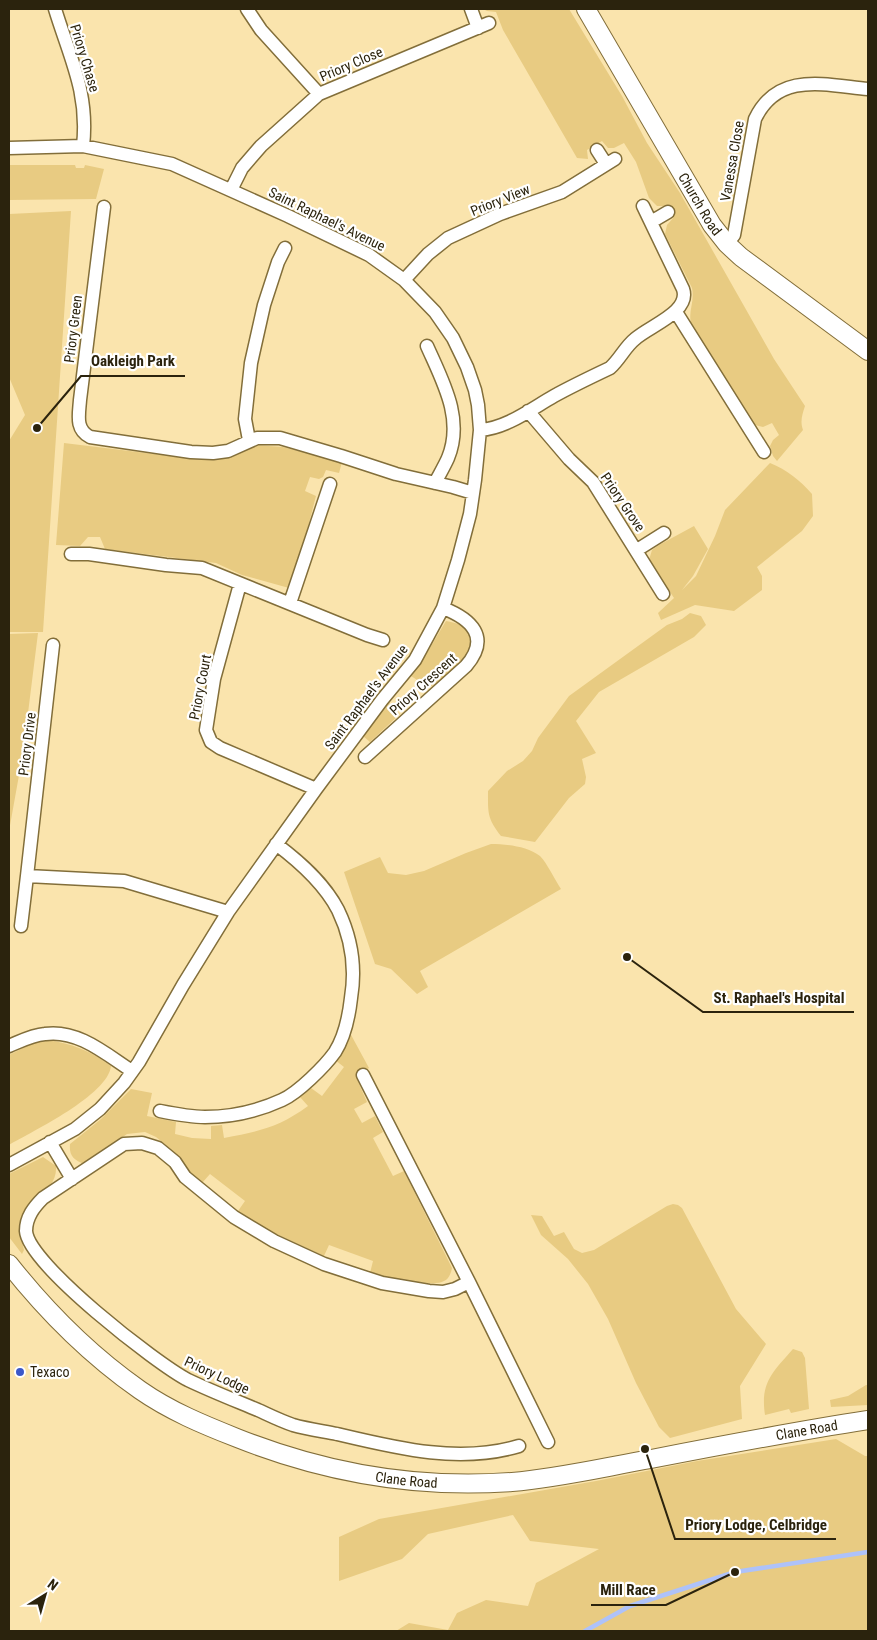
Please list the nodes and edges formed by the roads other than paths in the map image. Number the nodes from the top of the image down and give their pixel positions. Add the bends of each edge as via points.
1 (55, 9) edge
2 (247, 9) edge
3 (471, 9) edge
4 (586, 9) edge
5 (868, 88) edge
6 (319, 94) junction
7 (83, 146) junction
8 (9, 148) edge
9 (597, 150) dead end
10 (230, 190) junction
11 (643, 206) dead end
12 (104, 207) dead end
13 (668, 212) dead end
14 (651, 222) junction
15 (727, 244) junction
16 (285, 248) dead end
17 (404, 280) junction
18 (676, 312) junction
19 (427, 346) dead end
20 (868, 351) edge
21 (528, 411) junction
22 (480, 430) junction
23 (250, 440) junction
24 (764, 452) dead end
25 (435, 483) junction
26 (330, 484) dead end
27 (473, 493) junction
28 (664, 533) dead end
29 (637, 550) junction
30 (71, 554) dead end
31 (240, 584) junction
32 (663, 594) dead end
33 (290, 603) junction
34 (443, 608) junction
35 (383, 640) dead end
36 (53, 645) dead end
37 (365, 758) dead end
38 (316, 789) junction
39 (276, 844) junction
40 (27, 876) junction
41 (228, 912) junction
42 (21, 926) dead end
43 (9, 1046) edge
44 (132, 1071) junction
45 (363, 1075) dead end
46 (160, 1111) dead end
47 (50, 1142) junction
48 (9, 1165) edge
49 (72, 1179) junction
50 (9, 1264) edge
51 (469, 1282) junction
52 (868, 1420) edge
53 (548, 1442) dead end
54 (519, 1446) dead end

1 - 7 street, Priory Chase via 82,93
2 - 6 street via 261,30
3 - 6 street, Priory Close via 483,26
4 - 15 main road, Church Road via 712,225
5 - 15 street, Vanessa Close via 823,84 793,86 780,90 764,102 755,119 734,236
6 - 10 street, Priory Close via 261,146 242,168
7 - 8 street, Saint Raphael's Avenue
7 - 10 street, Saint Raphael's Avenue via 172,164
9 - 17 street, Priory View via 610,162 562,192 500,214 448,238
10 - 17 street, Saint Raphael's Avenue via 369,255
11 - 14 street
12 - 23 street, Priory Green via 78,422 84,434 213,453 228,451
13 - 14 street
14 - 18 street via 685,294
15 - 20 main road, Church Road
16 - 23 street via 264,305 251,363 245,419
17 - 22 street, Saint Raphael's Avenue via 435,312 454,338 475,390
18 - 21 street via 636,338 610,368
18 - 24 street
19 - 25 street via 448,393 454,419 450,451
21 - 22 street via 491,429
21 - 29 street, Priory Grove via 593,482
22 - 27 street, Saint Raphael's Avenue
23 - 25 street, Priory Green via 280,438
25 - 27 street, Priory Green
26 - 33 street
27 - 34 street, Saint Raphael's Avenue
28 - 29 street
29 - 32 street, Priory Grove
30 - 31 street via 202,568
31 - 33 street
31 - 38 street, Priory Court via 214,680 206,730 211,742 220,748
33 - 35 street
34 - 37 street, Priory Crescent via 474,627 478,638 475,654 466,666
34 - 38 street, Saint Raphael's Avenue via 415,660
36 - 40 street, Priory Drive
38 - 39 street, Saint Raphael's Avenue
39 - 41 street, Saint Raphael's Avenue
39 - 46 street via 318,882 337,909 349,938 353,986 344,1033 335,1052 284,1100 248,1112 222,1116 185,1116
40 - 41 street via 124,880
40 - 42 street, Priory Drive
41 - 44 street, Saint Raphael's Avenue
43 - 44 street via 36,1035 62,1034 93,1046
44 - 47 street, Saint Raphael's Avenue via 100,1110 75,1129
45 - 51 street
47 - 48 street, Saint Raphael's Avenue
47 - 49 street
49 - 51 street, Priory Lodge via 124,1144 142,1143 158,1148 185,1177 234,1217 274,1241 324,1264 382,1283 429,1291 455,1290
49 - 54 street, Priory Lodge via 33,1208 26,1231 31,1244 62,1280 111,1324 179,1374 293,1425 382,1444 456,1454 494,1453
50 - 52 main road, Clane Road via 68,1332 116,1373 160,1402 195,1421 254,1445 310,1464 356,1474 414,1482 514,1482
51 - 53 street

